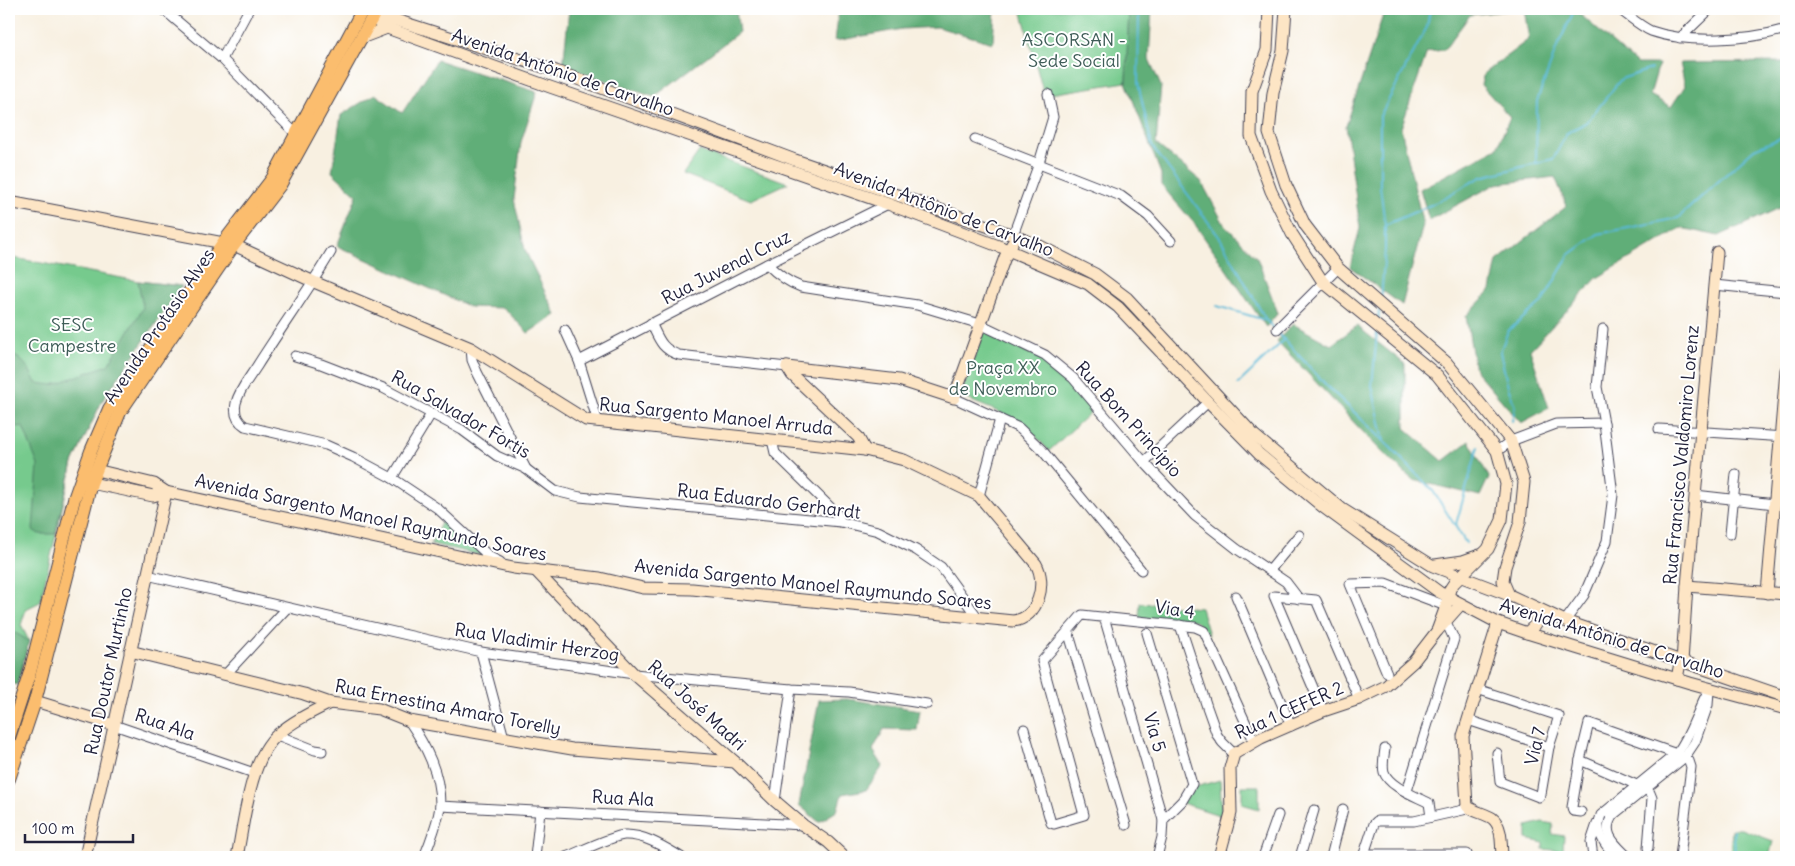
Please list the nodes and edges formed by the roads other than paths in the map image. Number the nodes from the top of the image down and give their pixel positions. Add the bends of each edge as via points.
1 (163, 9) edge
2 (249, 9) edge
3 (386, 9) edge
4 (1269, 9) edge
5 (1286, 9) edge
6 (1619, 9) edge
7 (1710, 9) edge
8 (368, 13) edge
9 (396, 20) junction
10 (387, 28) junction
11 (1786, 29) edge
12 (361, 38) junction
13 (1680, 38) junction
14 (1267, 50) junction
15 (1283, 51) junction
16 (222, 60) junction
17 (556, 71) junction
18 (568, 76) junction
19 (550, 87) junction
20 (562, 91) junction
21 (1048, 94) dead end
22 (296, 134) junction
23 (975, 139) dead end
24 (1039, 163) junction
25 (1286, 185) junction
26 (1271, 191) junction
27 (9, 202) edge
28 (888, 204) junction
29 (1013, 235) junction
30 (1028, 240) junction
31 (1171, 242) dead end
32 (990, 243) junction
33 (229, 244) junction
34 (1008, 250) junction
35 (331, 252) dead end
36 (1717, 252) dead end
37 (767, 264) junction
38 (1338, 268) junction
39 (314, 282) junction
40 (1323, 282) junction
41 (1714, 285) junction
42 (1786, 292) edge
43 (651, 323) junction
44 (980, 324) junction
45 (1277, 329) dead end
46 (1603, 329) dead end
47 (565, 330) dead end
48 (471, 348) junction
49 (295, 356) dead end
50 (579, 361) junction
51 (787, 367) junction
52 (1786, 370) edge
53 (954, 398) junction
54 (1208, 402) junction
55 (431, 414) junction
56 (1000, 418) junction
57 (598, 422) junction
58 (1604, 424) junction
59 (1659, 429) dead end
60 (1701, 432) junction
61 (1784, 437) edge
62 (772, 440) junction
63 (1511, 441) junction
64 (865, 450) junction
65 (1497, 451) junction
66 (1144, 462) junction
67 (526, 469) junction
68 (96, 470) junction
69 (1736, 474) dead end
70 (392, 478) junction
71 (91, 484) junction
72 (166, 492) junction
73 (1695, 495) junction
74 (980, 496) junction
75 (580, 497) joint
76 (74, 499) junction
77 (1734, 500) junction
78 (1775, 504) junction
79 (841, 522) junction
80 (1730, 534) dead end
81 (1299, 535) dead end
82 (1491, 543) junction
83 (1511, 549) junction
84 (1484, 554) junction
85 (1433, 566) junction
86 (513, 568) junction
87 (535, 570) junction
88 (1140, 570) dead end
89 (1270, 570) junction
90 (1040, 572) joint
91 (147, 576) junction
92 (1461, 577) junction
93 (1687, 586) junction
94 (1768, 593) junction
95 (1786, 594) edge
96 (1236, 596) dead end
97 (1509, 596) junction
98 (1299, 599) junction
99 (1447, 601) junction
100 (1461, 604) junction
101 (287, 608) junction
102 (1536, 609) junction
103 (1104, 617) junction
104 (978, 618) junction
105 (1444, 620) junction
106 (1565, 621) junction
107 (1498, 623) junction
108 (1180, 625) junction
109 (1068, 631) junction
110 (1147, 633) dead end
111 (1527, 633) junction
112 (130, 651) junction
113 (481, 652) junction
114 (1682, 662) junction
115 (30, 672) junction
116 (1714, 672) junction
117 (1387, 673) dead end
118 (226, 674) junction
119 (634, 674) junction
120 (1677, 679) junction
121 (1710, 688) junction
122 (791, 689) junction
123 (1477, 689) junction
124 (1786, 696) edge
125 (1359, 699) junction
126 (35, 701) junction
127 (330, 702) junction
128 (927, 704) dead end
129 (1786, 709) edge
130 (1323, 711) junction
131 (1468, 720) junction
132 (409, 721) junction
133 (114, 725) junction
134 (1291, 726) junction
135 (1024, 729) dead end
136 (277, 735) junction
137 (9, 737) edge
138 (504, 738) junction
139 (1254, 741) junction
140 (1549, 747) junction
141 (1384, 749) dead end
142 (322, 751) dead end
143 (1497, 753) dead end
144 (1234, 754) junction
145 (1681, 755) junction
146 (1580, 760) junction
147 (735, 762) junction
148 (254, 773) junction
149 (9, 779) edge
150 (1635, 786) junction
151 (1646, 789) junction
152 (1407, 791) junction
153 (774, 801) junction
154 (440, 806) junction
155 (1467, 806) junction
156 (1343, 809) dead end
157 (1314, 810) dead end
158 (540, 811) junction
159 (1581, 812) dead end
160 (1278, 815) dead end
161 (1431, 817) junction
162 (1610, 819) junction
163 (1163, 820) junction
164 (1598, 821) junction
165 (1126, 825) dead end
166 (803, 826) junction
167 (1648, 848) dead end
168 (1364, 856) edge
169 (85, 857) edge
170 (237, 857) edge
171 (424, 857) edge
172 (535, 857) edge
173 (566, 857) edge
174 (681, 857) edge
175 (844, 857) edge
176 (1156, 857) edge
177 (1219, 857) edge
178 (1263, 857) edge
179 (1300, 857) edge
180 (1331, 857) edge
181 (1467, 857) edge
182 (1502, 857) edge
183 (1593, 857) edge
184 (1617, 857) edge
185 (1628, 857) edge
186 (1680, 857) edge

1 - 16 street
2 - 16 street
3 - 9 street
4 - 14 street
5 - 15 street
6 - 13 street via 1650,30
7 - 13 street
8 - 9 street, Avenida Antônio de Carvalho
8 - 10 street, Avenida Antônio de Carvalho
8 - 12 main road, Avenida Protásio Alves
8 - 22 main road, Avenida Protásio Alves
9 - 17 street, Avenida Antônio de Carvalho
10 - 12 street
10 - 19 street, Avenida Antônio de Carvalho
11 - 13 street via 1712,40
12 - 33 main road, Avenida Protásio Alves via 280,185
14 - 15 street
14 - 26 street via 1252,91 1252,136
15 - 25 street via 1273,93 1269,133
16 - 22 street
17 - 18 street, Avenida Antônio de Carvalho
17 - 19 street
18 - 20 street
18 - 29 street, Avenida Antônio de Carvalho via 795,160
19 - 20 street, Avenida Antônio de Carvalho
20 - 28 street, Avenida Antônio de Carvalho
21 - 24 street via 1053,116
22 - 33 main road, Avenida Protásio Alves via 272,179
23 - 24 street
24 - 29 street
24 - 31 street via 1121,196 1148,216
25 - 26 street
25 - 38 street via 1305,225
26 - 40 street via 1292,234
27 - 33 street, Rua Sargento Manoel Arruda
28 - 32 street, Avenida Antônio de Carvalho
28 - 37 street, Rua Juvenal Cruz
29 - 30 street, Avenida Antônio de Carvalho
29 - 32 street via 1005,243
30 - 34 street via 1014,241
30 - 85 street, Avenida Antônio de Carvalho via 1095,274 1127,298 1254,435 1342,509
32 - 34 street, Avenida Antônio de Carvalho
33 - 39 street, Rua Sargento Manoel Arruda
33 - 68 main road, Avenida Protásio Alves via 120,412
33 - 76 main road, Avenida Protásio Alves via 109,409
34 - 44 street
34 - 54 street, Avenida Antônio de Carvalho via 1088,284 1114,304
35 - 39 street
36 - 41 street, Rua Francisco Valdomiro Lorenz
37 - 43 street, Rua Juvenal Cruz
37 - 44 street, Rua Bom Princípio via 778,275 801,287 917,305
38 - 40 street
38 - 63 street via 1447,363
39 - 48 street, Rua Sargento Manoel Arruda
39 - 70 street via 238,396 235,412 245,426 330,447
40 - 45 street
40 - 65 street via 1437,375
41 - 42 street
41 - 60 street, Rua Francisco Valdomiro Lorenz
43 - 50 street, Rua Juvenal Cruz
43 - 51 street via 662,346 674,353
44 - 53 street
44 - 66 street, Rua Bom Princípio via 1045,355 1060,366
46 - 58 street via 1597,387
47 - 50 street
48 - 57 street, Rua Sargento Manoel Arruda via 586,420
48 - 67 street via 477,372
49 - 55 street, Rua Salvador Fortis via 384,388
50 - 57 street
51 - 53 street via 899,380
51 - 64 street via 858,437
52 - 61 street
53 - 56 street
54 - 66 street
54 - 99 street, Avenida Antônio de Carvalho via 1259,454
55 - 67 street, Rua Salvador Fortis via 462,430 498,456
55 - 70 street
56 - 74 street
56 - 88 street via 1025,432 1042,450
57 - 62 street, Rua Sargento Manoel Arruda
58 - 63 street via 1556,424
58 - 106 street via 1613,495 1607,541 1584,594
59 - 60 street
60 - 61 street
60 - 73 street, Rua Francisco Valdomiro Lorenz
61 - 78 street
62 - 64 street, Rua Sargento Manoel Arruda
62 - 79 street via 775,453 837,514
63 - 65 street
63 - 83 street via 1524,482 1520,522
64 - 74 street, Rua Sargento Manoel Arruda via 904,460
65 - 82 street, Rua 1 CEFER 2 via 1506,484 1502,520
66 - 89 street, Rua Bom Princípio via 1205,526
67 - 75 street, Rua Salvador Fortis via 555,491
68 - 71 main road, Avenida Protásio Alves
68 - 72 street, Avenida Sargento Manoel Raymundo Soares via 154,484
68 - 76 main road
69 - 77 street
70 - 86 street via 437,508 490,557
71 - 72 street, Avenida Sargento Manoel Raymundo Soares via 153,496
71 - 126 main road, Avenida Protásio Alves
72 - 86 street, Avenida Sargento Manoel Raymundo Soares
72 - 91 street, Rua Doutor Murtinho
73 - 77 street
73 - 93 street, Rua Francisco Valdomiro Lorenz
74 - 90 street, Rua Sargento Manoel Arruda
75 - 79 street, Rua Eduardo Gerhardt
76 - 115 main road, Avenida Protásio Alves
77 - 78 street
77 - 80 street
78 - 94 street
79 - 104 street, Rua Eduardo Gerhardt via 878,531 941,567
81 - 89 street
82 - 83 street
82 - 84 street, Rua 1 CEFER 2
83 - 97 street via 1503,581
84 - 85 street
84 - 92 street, Rua 1 CEFER 2
85 - 92 street, Avenida Antônio de Carvalho
86 - 87 street, Avenida Sargento Manoel Raymundo Soares
87 - 104 street, Avenida Sargento Manoel Raymundo Soares via 600,578 643,588 692,589
87 - 119 street, Rua José Madri
89 - 98 street, Rua Bom Princípio via 1286,582
90 - 104 street, Avenida Sargento Manoel Raymundo Soares via 1041,589 1025,618 1013,621
91 - 101 street, Rua Vladimir Herzog
91 - 112 street, Rua Doutor Murtinho
92 - 97 street, Avenida Antônio de Carvalho
92 - 99 street, Rua 1 CEFER 2 via 1454,583
92 - 100 street via 1457,587
93 - 94 street
93 - 114 street, Rua Francisco Valdomiro Lorenz
94 - 95 street
96 - 134 street
97 - 102 street, Avenida Antônio de Carvalho
98 - 125 street via 1316,600
98 - 130 street via 1274,596
99 - 100 street, Avenida Antônio de Carvalho
99 - 105 street, Rua 1 CEFER 2
99 - 117 street via 1385,583 1350,584
100 - 105 street, Rua 1 CEFER 2
100 - 107 street, Avenida Antônio de Carvalho
101 - 113 street, Rua Vladimir Herzog
101 - 118 street
102 - 106 street, Avenida Antônio de Carvalho
102 - 111 street via 1536,624
103 - 108 street, Via 4
103 - 109 street, Via 4 via 1082,615
103 - 163 street, Via 5
105 - 125 street, Rua 1 CEFER 2 via 1413,662 1391,682
105 - 152 street via 1454,639
106 - 114 street, Avenida Antônio de Carvalho
107 - 111 street, Avenida Antônio de Carvalho
107 - 123 street
108 - 139 street, Via 4 via 1195,627 1205,633
108 - 144 street via 1217,735
109 - 135 street, Via 4 via 1042,661 1084,814 1051,823
109 - 165 street
110 - 163 street via 1192,786
111 - 120 street, Avenida Antônio de Carvalho
112 - 118 street, Rua Ernestina Amaro Torelly
112 - 133 street, Rua Doutor Murtinho
113 - 119 street, Rua Vladimir Herzog
113 - 138 street
114 - 116 street, Avenida Antônio de Carvalho
114 - 120 street, Rua Francisco Valdomiro Lorenz
115 - 126 main road via 28,690
115 - 137 main road, Avenida Protásio Alves
116 - 121 street
116 - 124 street, Avenida Antônio de Carvalho
118 - 127 street, Rua Ernestina Amaro Torelly
119 - 122 street, Rua Vladimir Herzog
119 - 147 street, Rua José Madri
120 - 121 street, Avenida Antônio de Carvalho
121 - 129 street, Avenida Antônio de Carvalho
121 - 145 street via 1708,705 1695,742
122 - 128 street, Rua Vladimir Herzog via 849,692
122 - 153 street
123 - 131 street
123 - 140 street, Via 7 via 1559,716
125 - 130 street, Rua 1 CEFER 2
126 - 133 street, Rua Ala
126 - 149 main road, Avenida Protásio Alves
127 - 132 street, Rua Ernestina Amaro Torelly via 379,708
127 - 136 street
130 - 134 street, Rua 1 CEFER 2
131 - 140 street
131 - 155 street via 1462,742
132 - 138 street, Rua Ernestina Amaro Torelly
132 - 154 street via 425,746 437,775
133 - 148 street, Rua Ala
133 - 169 street, Rua Doutor Murtinho
134 - 139 street, Rua 1 CEFER 2
136 - 142 street
136 - 148 street via 266,747
138 - 147 street, Rua Ernestina Amaro Torelly via 572,749
139 - 144 street, Rua 1 CEFER 2
140 - 143 street, Via 7 via 1541,794 1537,797 1500,782
141 - 152 street via 1385,774 1394,785
144 - 177 street, Rua 1 CEFER 2 via 1230,768 1231,812
145 - 146 street via 1589,723
145 - 150 street
145 - 151 street
145 - 186 street via 1691,767
146 - 150 street
146 - 159 street via 1572,808
147 - 153 street, Rua José Madri
148 - 170 street
150 - 151 street
150 - 164 street
151 - 162 street
151 - 167 street via 1652,796
152 - 161 street via 1429,803
153 - 166 street, Rua José Madri
154 - 158 street, Rua Ala
154 - 171 street
155 - 161 street via 1463,810
155 - 182 street via 1497,823
156 - 180 street
157 - 179 street
158 - 166 street, Rua Ala
158 - 172 street
160 - 178 street
161 - 168 street via 1414,821 1377,821
162 - 164 street
162 - 185 street via 1610,839
163 - 176 street, Via 5
164 - 183 street via 1591,842
164 - 184 street via 1602,841
166 - 175 street, Rua José Madri
168 - 181 street via 1467,854
173 - 174 street via 622,835 638,836

